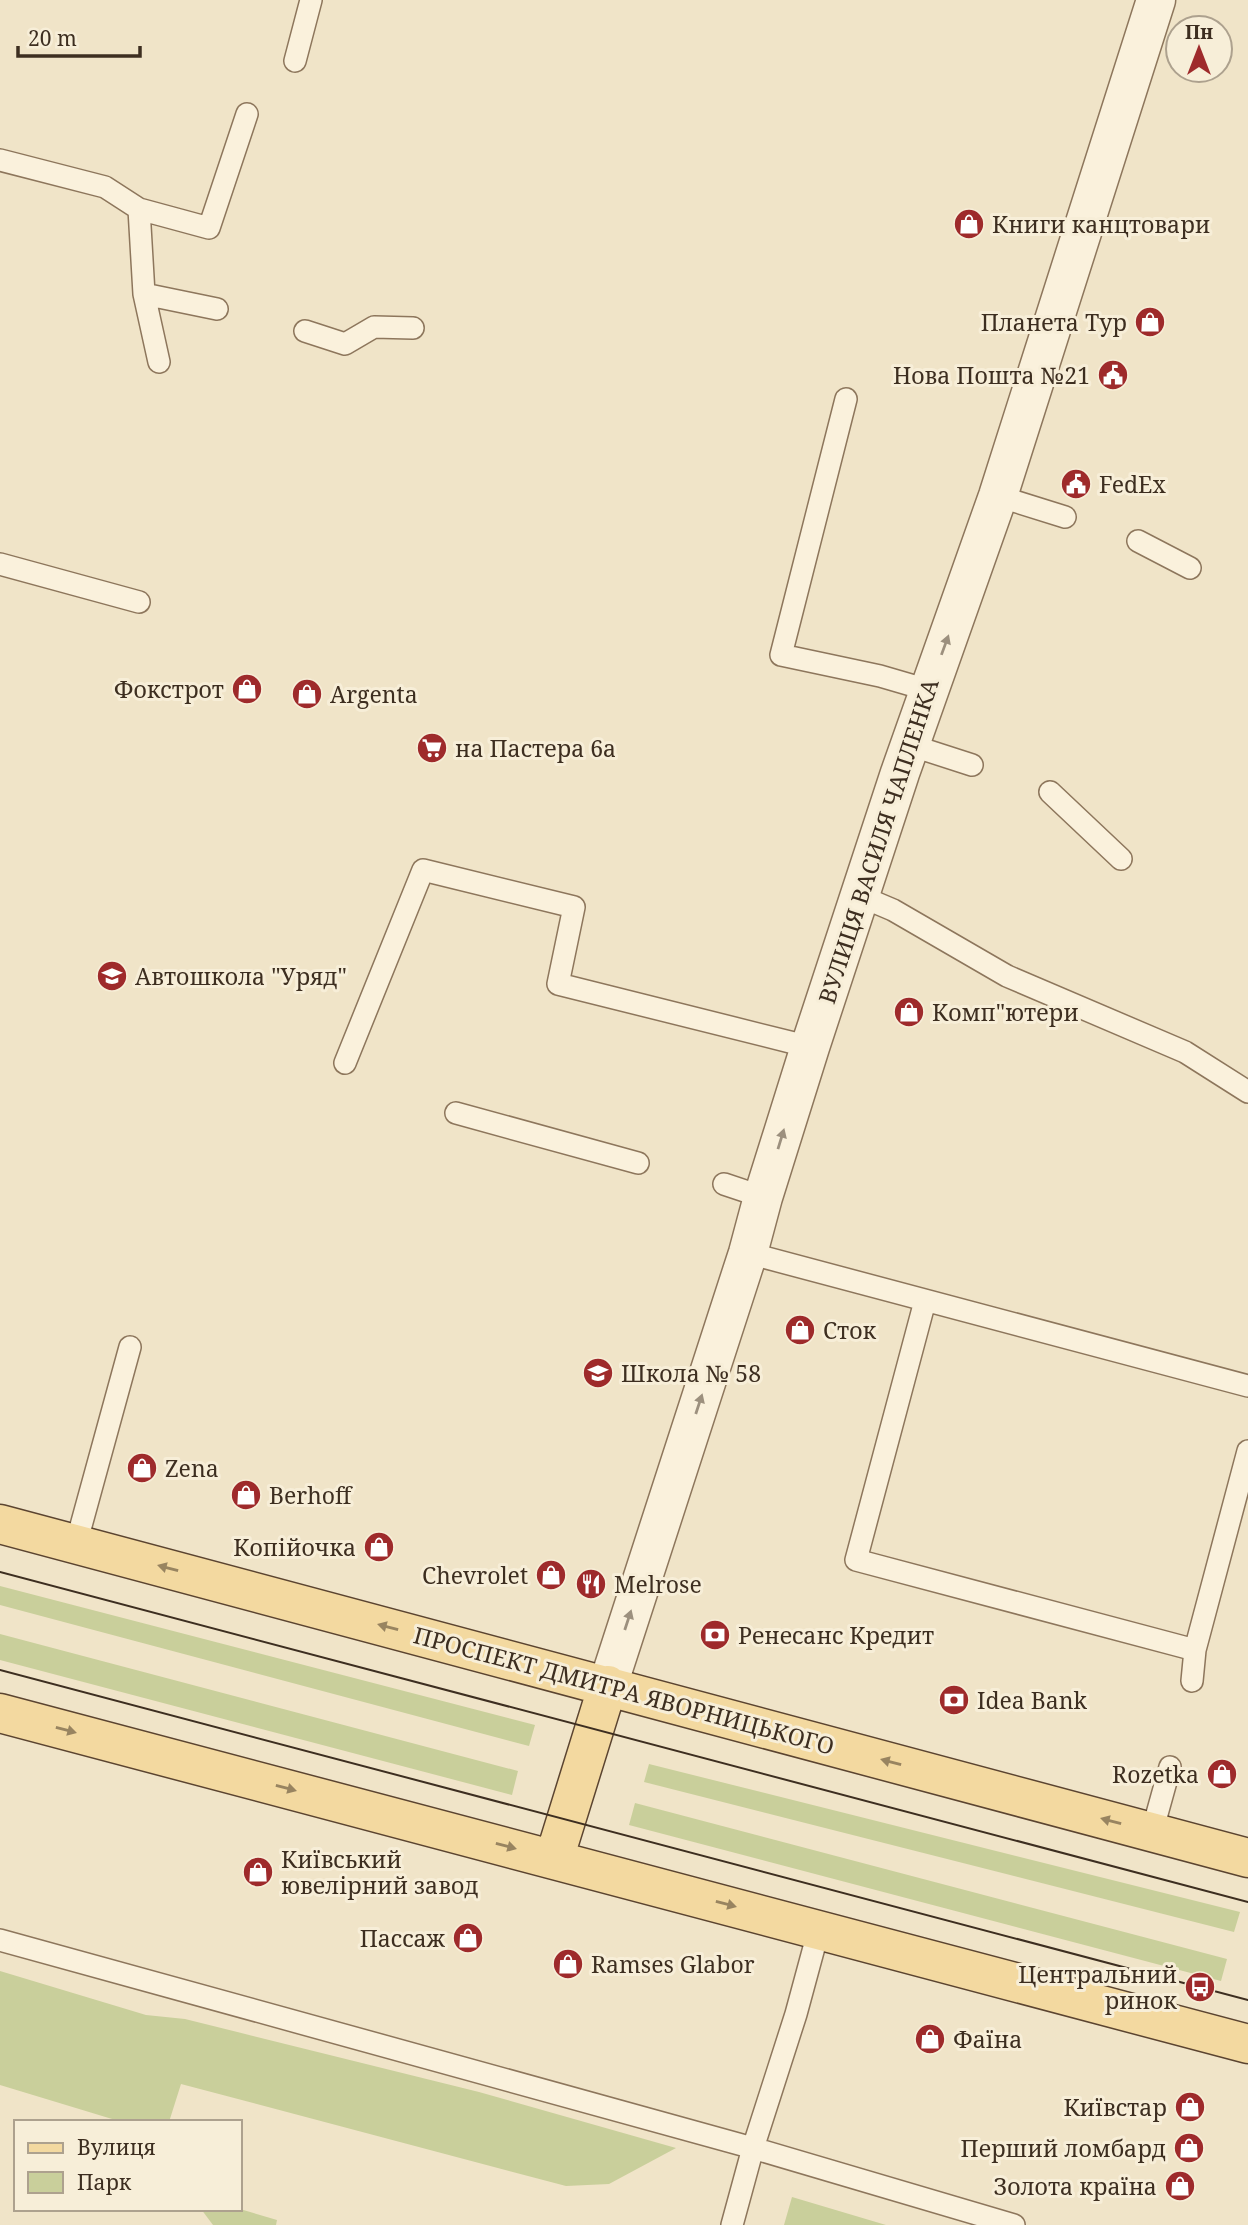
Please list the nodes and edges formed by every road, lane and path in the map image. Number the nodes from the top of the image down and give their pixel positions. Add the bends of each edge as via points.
1 (311, 0) edge
2 (1156, 0) edge
3 (295, 61) dead end
4 (247, 114) dead end
5 (0, 160) edge
6 (139, 209) junction
7 (144, 294) junction
8 (217, 309) dead end
9 (412, 328) dead end
10 (305, 331) dead end
11 (159, 362) dead end
12 (846, 399) dead end
13 (998, 496) junction
14 (1065, 517) dead end
15 (1138, 541) dead end
16 (0, 564) edge
17 (1190, 568) dead end
18 (139, 602) dead end
19 (928, 690) junction
20 (910, 745) junction
21 (972, 765) dead end
22 (1050, 792) dead end
23 (1121, 859) dead end
24 (860, 897) junction
25 (810, 1047) junction
26 (345, 1063) dead end
27 (1248, 1092) edge
28 (456, 1113) dead end
29 (638, 1163) dead end
30 (724, 1184) dead end
31 (762, 1197) junction
32 (748, 1253) junction
33 (925, 1301) junction
34 (130, 1347) dead end
35 (1248, 1386) edge
36 (1248, 1451) edge
37 (0, 1524) edge
38 (76, 1544) junction
39 (1195, 1650) junction
40 (1192, 1681) dead end
41 (608, 1685) junction
42 (0, 1713) edge
43 (1170, 1767) dead end
44 (1152, 1832) junction
45 (1248, 1857) edge
46 (554, 1859) junction
47 (819, 1929) junction
48 (0, 1940) edge
49 (1248, 2044) edge
50 (753, 2148) junction
51 (732, 2225) edge
52 (1014, 2225) edge

1 - 3 lane
2 - 13 street, ВУЛИЦЯ ВАСИЛЯ ЧАПЛЕНКА
4 - 6 lane via 209,228
5 - 6 lane via 105,187
6 - 7 lane
7 - 8 lane
7 - 11 lane
9 - 10 lane via 374,327 345,344
12 - 19 lane via 781,655
13 - 14 lane
19 -> 13 street, ВУЛИЦЯ ВАСИЛЯ ЧАПЛЕНКА
15 - 17 lane
16 - 18 lane
19 - 20 street, ВУЛИЦЯ ВАСИЛЯ ЧАПЛЕНКА
20 - 21 lane
20 - 24 street, ВУЛИЦЯ ВАСИЛЯ ЧАПЛЕНКА
22 - 23 lane
24 - 25 street, ВУЛИЦЯ ВАСИЛЯ ЧАПЛЕНКА
24 - 27 lane via 893,910 1007,976 1185,1052
25 - 26 lane via 558,984 574,907 423,870
31 -> 25 street, ВУЛИЦЯ ВАСИЛЯ ЧАПЛЕНКА
28 - 29 lane
30 - 31 lane
31 - 32 street, ВУЛИЦЯ ВАСИЛЯ ЧАПЛЕНКА
32 - 33 lane
41 -> 32 street, ВУЛИЦЯ ВАСИЛЯ ЧАПЛЕНКА
33 - 35 lane
33 - 39 lane via 856,1560
34 - 38 lane
36 - 39 lane
37 - 38 main road, ПРОСПЕКТ ДМИТРА ЯВОРНИЦЬКОГО
41 -> 38 main road, ПРОСПЕКТ ДМИТРА ЯВОРНИЦЬКОГО
39 - 40 lane
44 -> 41 main road, ПРОСПЕКТ ДМИТРА ЯВОРНИЦЬКОГО
41 - 46 main road
42 -> 46 main road
43 - 44 lane
44 - 45 main road, ПРОСПЕКТ ДМИТРА ЯВОРНИЦЬКОГО
46 -> 47 main road
47 - 49 main road
47 - 50 lane
48 - 50 lane
50 - 51 lane
50 - 52 lane

